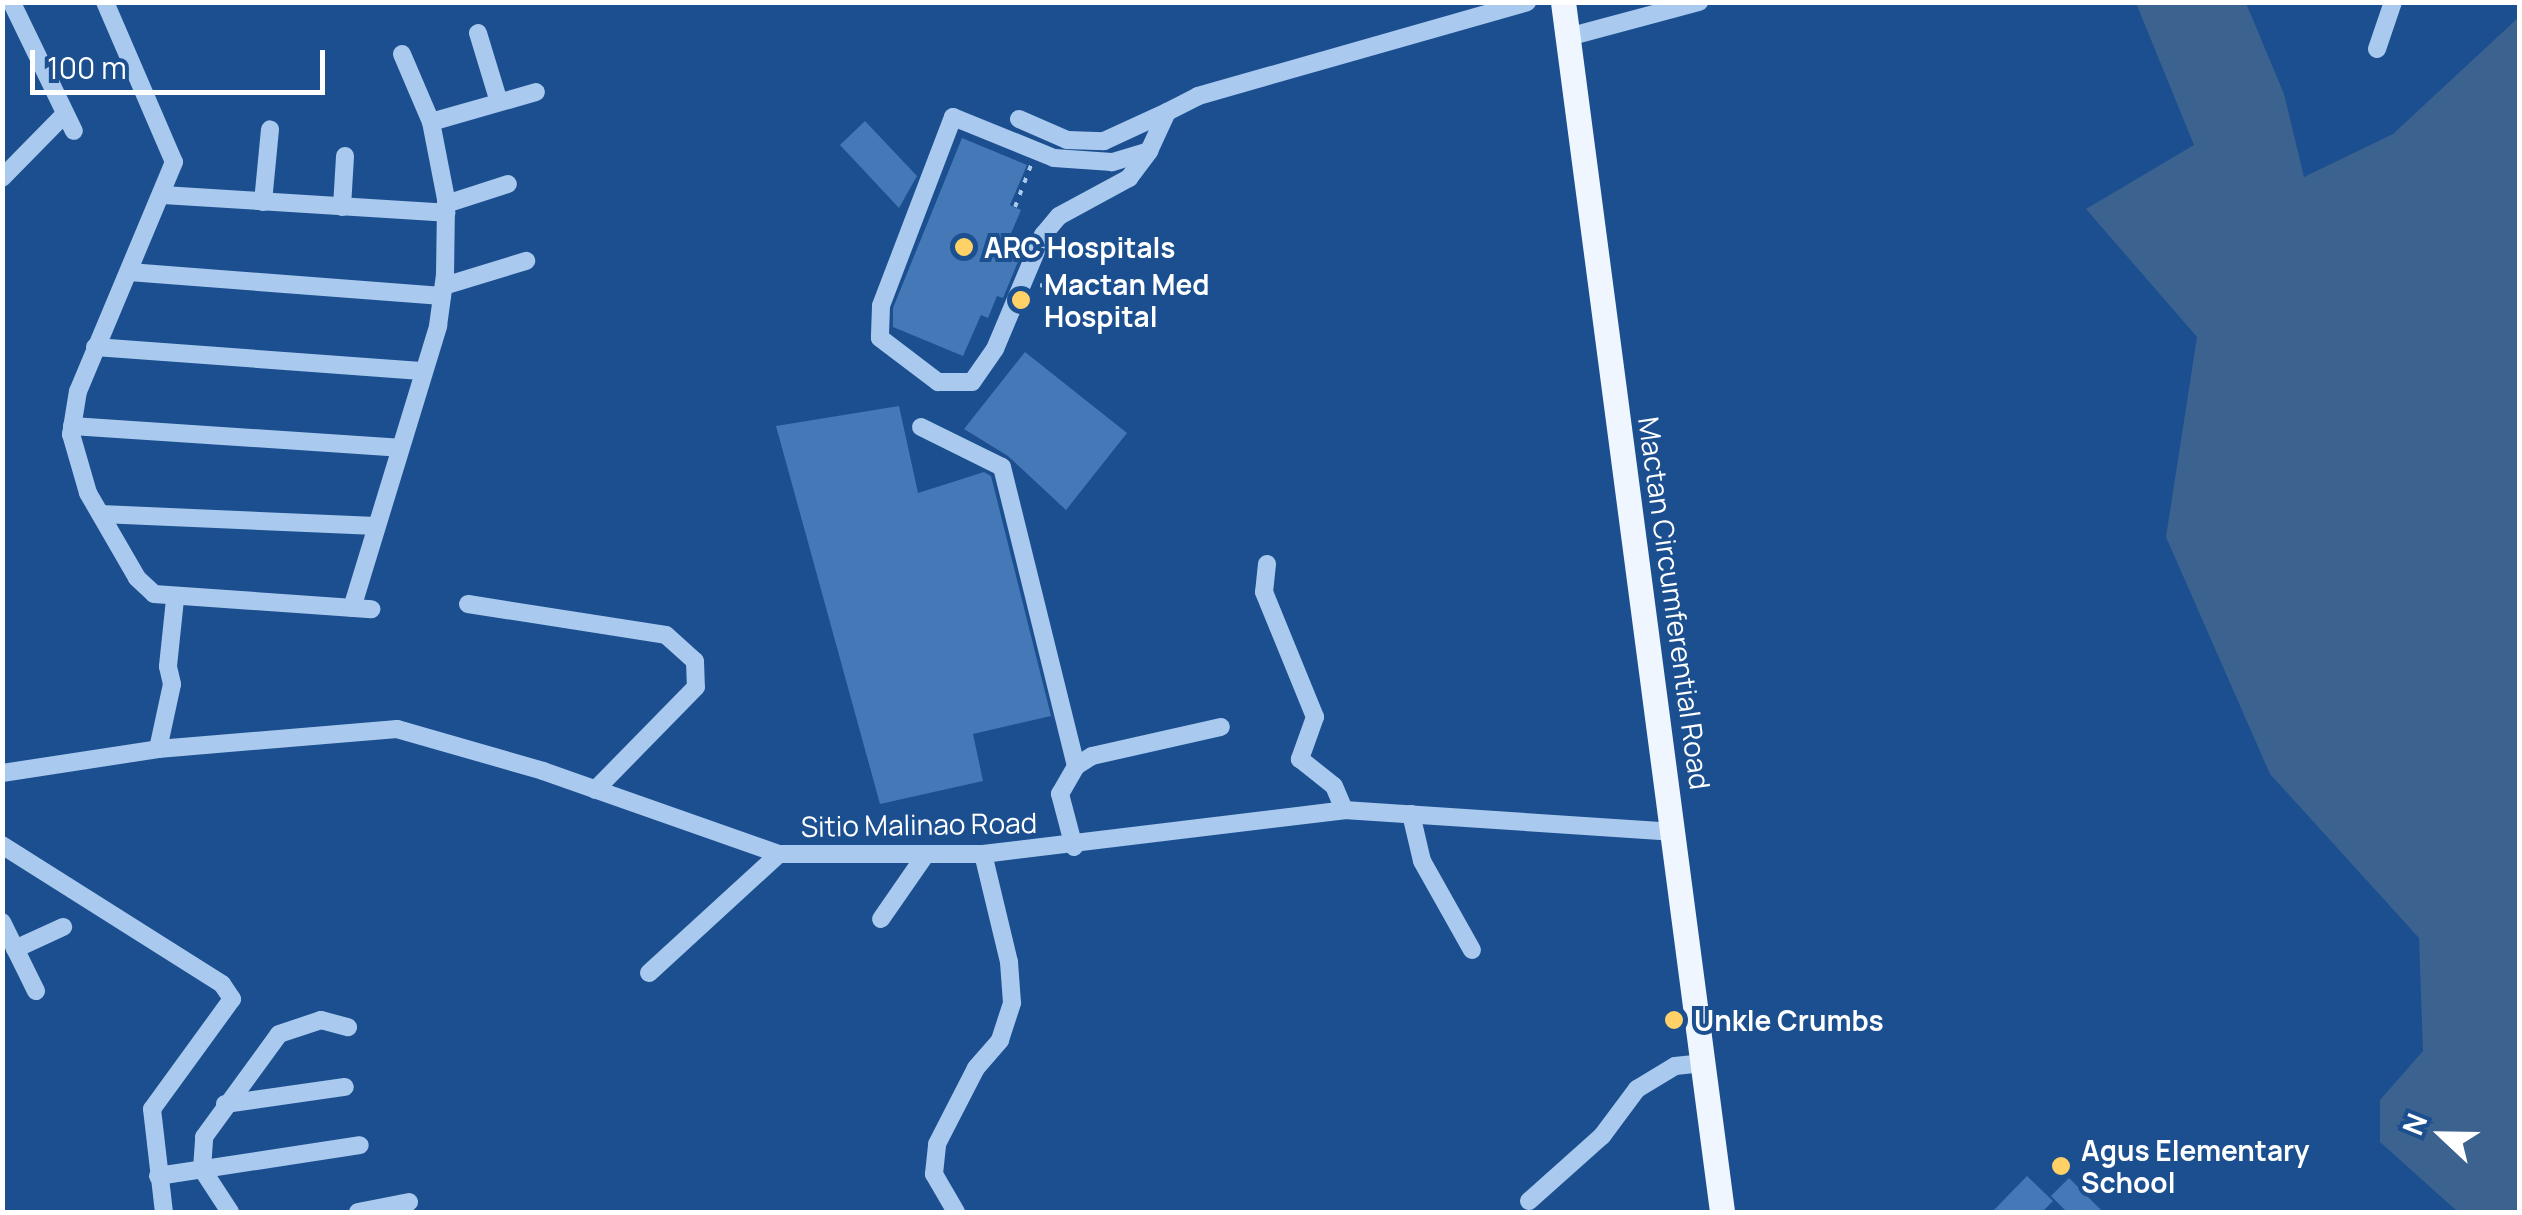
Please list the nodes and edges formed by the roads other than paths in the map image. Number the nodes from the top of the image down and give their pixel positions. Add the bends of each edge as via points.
1 (105, 2) edge
2 (1527, 2) edge
3 (1563, 2) edge
4 (1699, 2) edge
5 (2393, 2) edge
6 (13, 3) edge
7 (2, 5) edge
8 (478, 33) dead end
9 (1568, 37) junction
10 (2376, 49) dead end
11 (402, 54) dead end
12 (536, 92) dead end
13 (499, 102) junction
14 (1166, 112) junction
15 (65, 114) junction
16 (1019, 119) dead end
17 (431, 122) junction
18 (270, 129) dead end
19 (74, 132) dead end
20 (1149, 151) junction
21 (345, 156) dead end
22 (3, 175) edge
23 (508, 184) dead end
24 (164, 195) junction
25 (263, 202) junction
26 (342, 207) junction
27 (446, 209) junction
28 (526, 261) dead end
29 (128, 272) junction
30 (443, 291) junction
31 (95, 347) junction
32 (421, 372) junction
33 (72, 426) junction
34 (921, 427) dead end
35 (399, 448) junction
36 (100, 514) junction
37 (376, 526) junction
38 (1266, 564) dead end
39 (175, 599) junction
40 (468, 604) dead end
41 (1221, 727) dead end
42 (158, 749) junction
43 (1076, 766) junction
44 (2, 773) edge
45 (595, 790) junction
46 (1344, 810) junction
47 (1411, 814) junction
48 (1676, 832) junction
49 (2, 846) edge
50 (1074, 847) junction
51 (779, 854) junction
52 (983, 854) junction
53 (924, 857) junction
54 (880, 919) dead end
55 (2, 922) edge
56 (63, 927) dead end
57 (16, 949) junction
58 (1472, 950) dead end
59 (648, 972) dead end
60 (36, 991) dead end
61 (348, 1028) dead end
62 (1704, 1063) junction
63 (345, 1087) dead end
64 (225, 1104) junction
65 (360, 1145) dead end
66 (202, 1169) junction
67 (158, 1176) junction
68 (409, 1202) dead end
69 (1530, 1202) dead end
70 (164, 1212) edge
71 (230, 1212) edge
72 (358, 1212) edge
73 (956, 1212) edge
74 (1722, 1212) edge

1 - 24 street via 174,162
2 - 14 street via 1198,96
3 - 9 main road, Mactan Circumferential Road
4 - 9 street
5 - 10 street
6 - 7 street
6 - 15 street
8 - 13 street
9 - 48 main road, Mactan Circumferential Road
11 - 17 street
12 - 13 street
13 - 17 street
14 - 16 street via 1104,140 1068,140
14 - 20 street
15 - 19 street
15 - 22 street
17 - 27 street
18 - 25 street
20 - 20 street via 1129,178 1059,216 1044,235 995,349 972,382 938,382 880,338 882,306 953,117 1054,158 1112,162
21 - 26 street
23 - 27 street
24 - 25 street
24 - 29 street
25 - 26 street
26 - 27 street
27 - 30 street
28 - 30 street
29 - 30 street
29 - 31 street
30 - 32 street
31 - 32 street
31 - 33 street
32 - 35 street
33 - 35 street
33 - 36 street
34 - 43 street via 1002,467
35 - 37 street
36 - 37 street
36 - 39 street via 137,578 154,594
37 - 39 street via 362,608
38 - 46 street via 1264,592 1315,717 1300,759 1334,786
39 - 42 street via 172,684
40 - 45 street via 666,634 695,661 696,687
41 - 43 street via 1092,756
42 - 44 street, Sitio Malinao Road
42 - 45 street, Sitio Malinao Road via 397,729
43 - 50 street via 1060,794
45 - 51 street, Sitio Malinao Road
46 - 47 street, Sitio Malinao Road
46 - 50 street, Sitio Malinao Road
47 - 48 street, Sitio Malinao Road
47 - 58 street via 1422,860
48 - 62 main road, Mactan Circumferential Road
49 - 67 street via 222,984 232,999 152,1108
50 - 52 street, Sitio Malinao Road
51 - 53 street, Sitio Malinao Road
51 - 59 street
52 - 53 street, Sitio Malinao Road
52 - 73 street via 1009,962 1012,1004 1000,1040 976,1068 937,1144 934,1174
53 - 54 street
55 - 57 street
56 - 57 street
57 - 60 street
61 - 64 street via 322,1020 291,1026
62 - 69 street via 1675,1066 1638,1089 1602,1136
62 - 74 main road, Mactan Circumferential Road
63 - 64 street
64 - 66 street via 204,1136
65 - 66 street
66 - 67 street
66 - 71 street
67 - 70 street
68 - 72 street

